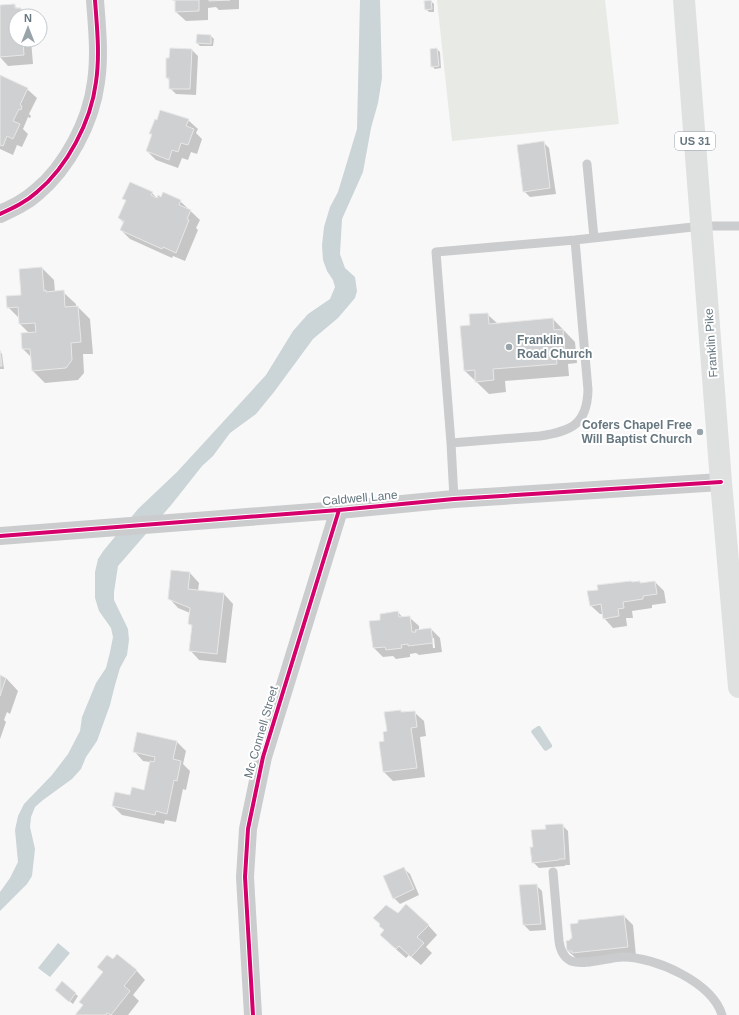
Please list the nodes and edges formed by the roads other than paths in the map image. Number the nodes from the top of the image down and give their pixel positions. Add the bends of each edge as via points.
1 (95, 0) edge
2 (684, 0) edge
3 (586, 164) dead end
4 (0, 214) edge
5 (702, 226) junction
6 (739, 226) edge
7 (594, 238) junction
8 (575, 240) junction
9 (451, 443) junction
10 (721, 482) junction
11 (454, 499) junction
12 (339, 510) junction
13 (0, 536) edge
14 (736, 616) edge
15 (739, 686) edge
16 (553, 872) dead end
17 (254, 1015) edge
18 (722, 1015) edge

1 - 4 street via 98,49 96,82 81,131 70,153 47,183 17,206
2 - 5 main road, Franklin Pike / US 31
3 - 7 lane
5 - 6 lane
5 - 7 lane
5 - 10 main road, Franklin Pike / US 31
7 - 8 lane
8 - 9 lane via 588,390 586,406 580,420 574,426 554,434
8 - 9 lane via 436,252
9 - 11 lane
10 - 11 street, Caldwell Lane
10 - 14 main road, Franklin Pike / US 31
11 - 12 street, Caldwell Lane
12 - 13 street, Caldwell Lane
12 - 17 street, Mc Connell Street via 263,757 248,829 245,877
14 - 15 main road, Franklin Pike / US 31
16 - 18 lane via 560,950 567,958 582,962 622,957 650,961 678,972 705,990 720,1008

